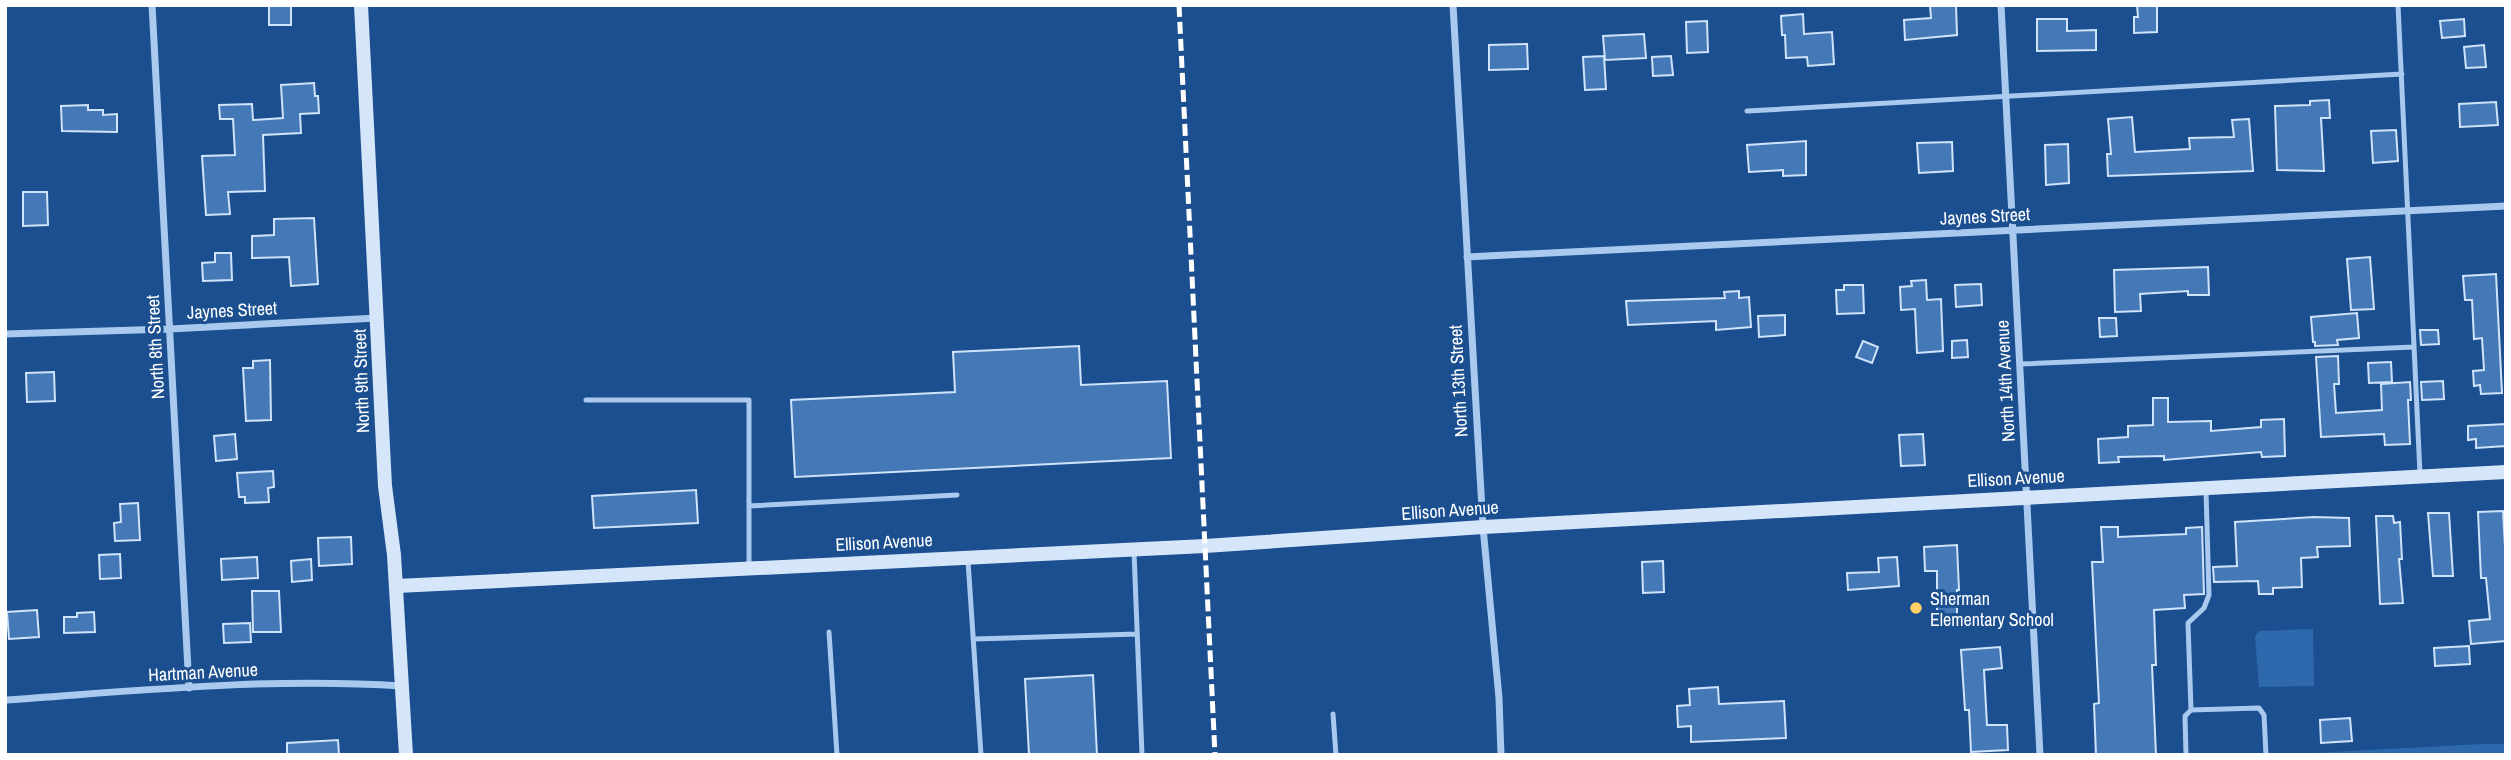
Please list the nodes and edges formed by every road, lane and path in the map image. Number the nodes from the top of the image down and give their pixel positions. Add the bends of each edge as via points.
1 (152, 5) edge
2 (361, 5) edge
3 (1453, 5) edge
4 (2001, 5) edge
5 (2399, 5) edge
6 (2402, 74) junction
7 (2006, 95) junction
8 (1747, 111) dead end
9 (2506, 206) edge
10 (2408, 211) junction
11 (2014, 230) junction
12 (1467, 257) junction
13 (377, 318) junction
14 (170, 329) junction
15 (5, 334) edge
16 (2414, 346) junction
17 (2020, 364) junction
18 (586, 400) dead end
19 (2506, 472) edge
20 (2421, 476) junction
21 (2206, 488) junction
22 (957, 495) dead end
23 (2026, 497) junction
24 (749, 506) junction
25 (1483, 527) junction
26 (1134, 549) junction
27 (968, 558) junction
28 (749, 568) junction
29 (397, 586) junction
30 (830, 632) dead end
31 (1137, 634) junction
32 (973, 639) junction
33 (402, 686) junction
34 (189, 688) junction
35 (5, 700) edge
36 (2191, 710) junction
37 (1334, 714) dead end
38 (406, 755) edge
39 (836, 755) edge
40 (981, 755) edge
41 (1143, 755) edge
42 (1336, 755) edge
43 (1501, 755) edge
44 (2040, 755) edge
45 (2186, 755) edge
46 (2266, 755) edge

1 - 14 street, North 8th Street
2 - 13 street, North 9th Street
3 - 12 street, North 13th Street
4 - 7 street, North 14th Avenue
5 - 6 lane
6 - 7 lane
6 - 10 lane
7 - 8 lane
7 - 11 street, North 14th Avenue
9 - 10 street, Jaynes Street
10 - 11 street, Jaynes Street
10 - 16 lane
11 - 12 street, Jaynes Street
11 - 17 street, North 14th Avenue
12 - 25 street, North 13th Street
13 - 14 street, Jaynes Street
13 - 29 street, North 9th Street via 384,486
14 - 15 street, Jaynes Street
14 - 34 street, North 8th Street
16 - 17 lane
16 - 20 lane
17 - 23 street, North 14th Avenue
18 - 24 lane via 749,400
19 - 20 street, Ellison Avenue
20 - 21 street, Ellison Avenue
21 - 23 street, Ellison Avenue
21 - 36 lane via 2209,595 2204,608 2188,623
22 - 24 lane
23 - 25 street, Ellison Avenue
23 - 44 street, North 14th Avenue
24 - 28 lane
25 - 26 street, Ellison Avenue
25 - 43 street, North 13th Street
26 - 27 street, Ellison Avenue
26 - 31 lane
27 - 28 street, Ellison Avenue
27 - 32 lane
28 - 29 street, Ellison Avenue
29 - 33 street, North 9th Street
30 - 39 lane
31 - 32 lane
31 - 41 lane
32 - 40 lane
33 - 34 street, Hartman Avenue via 320,681
33 - 38 street, North 9th Street
34 - 35 street, Hartman Avenue
36 - 45 lane via 2185,716
36 - 46 lane via 2259,708 2264,715
37 - 42 lane

